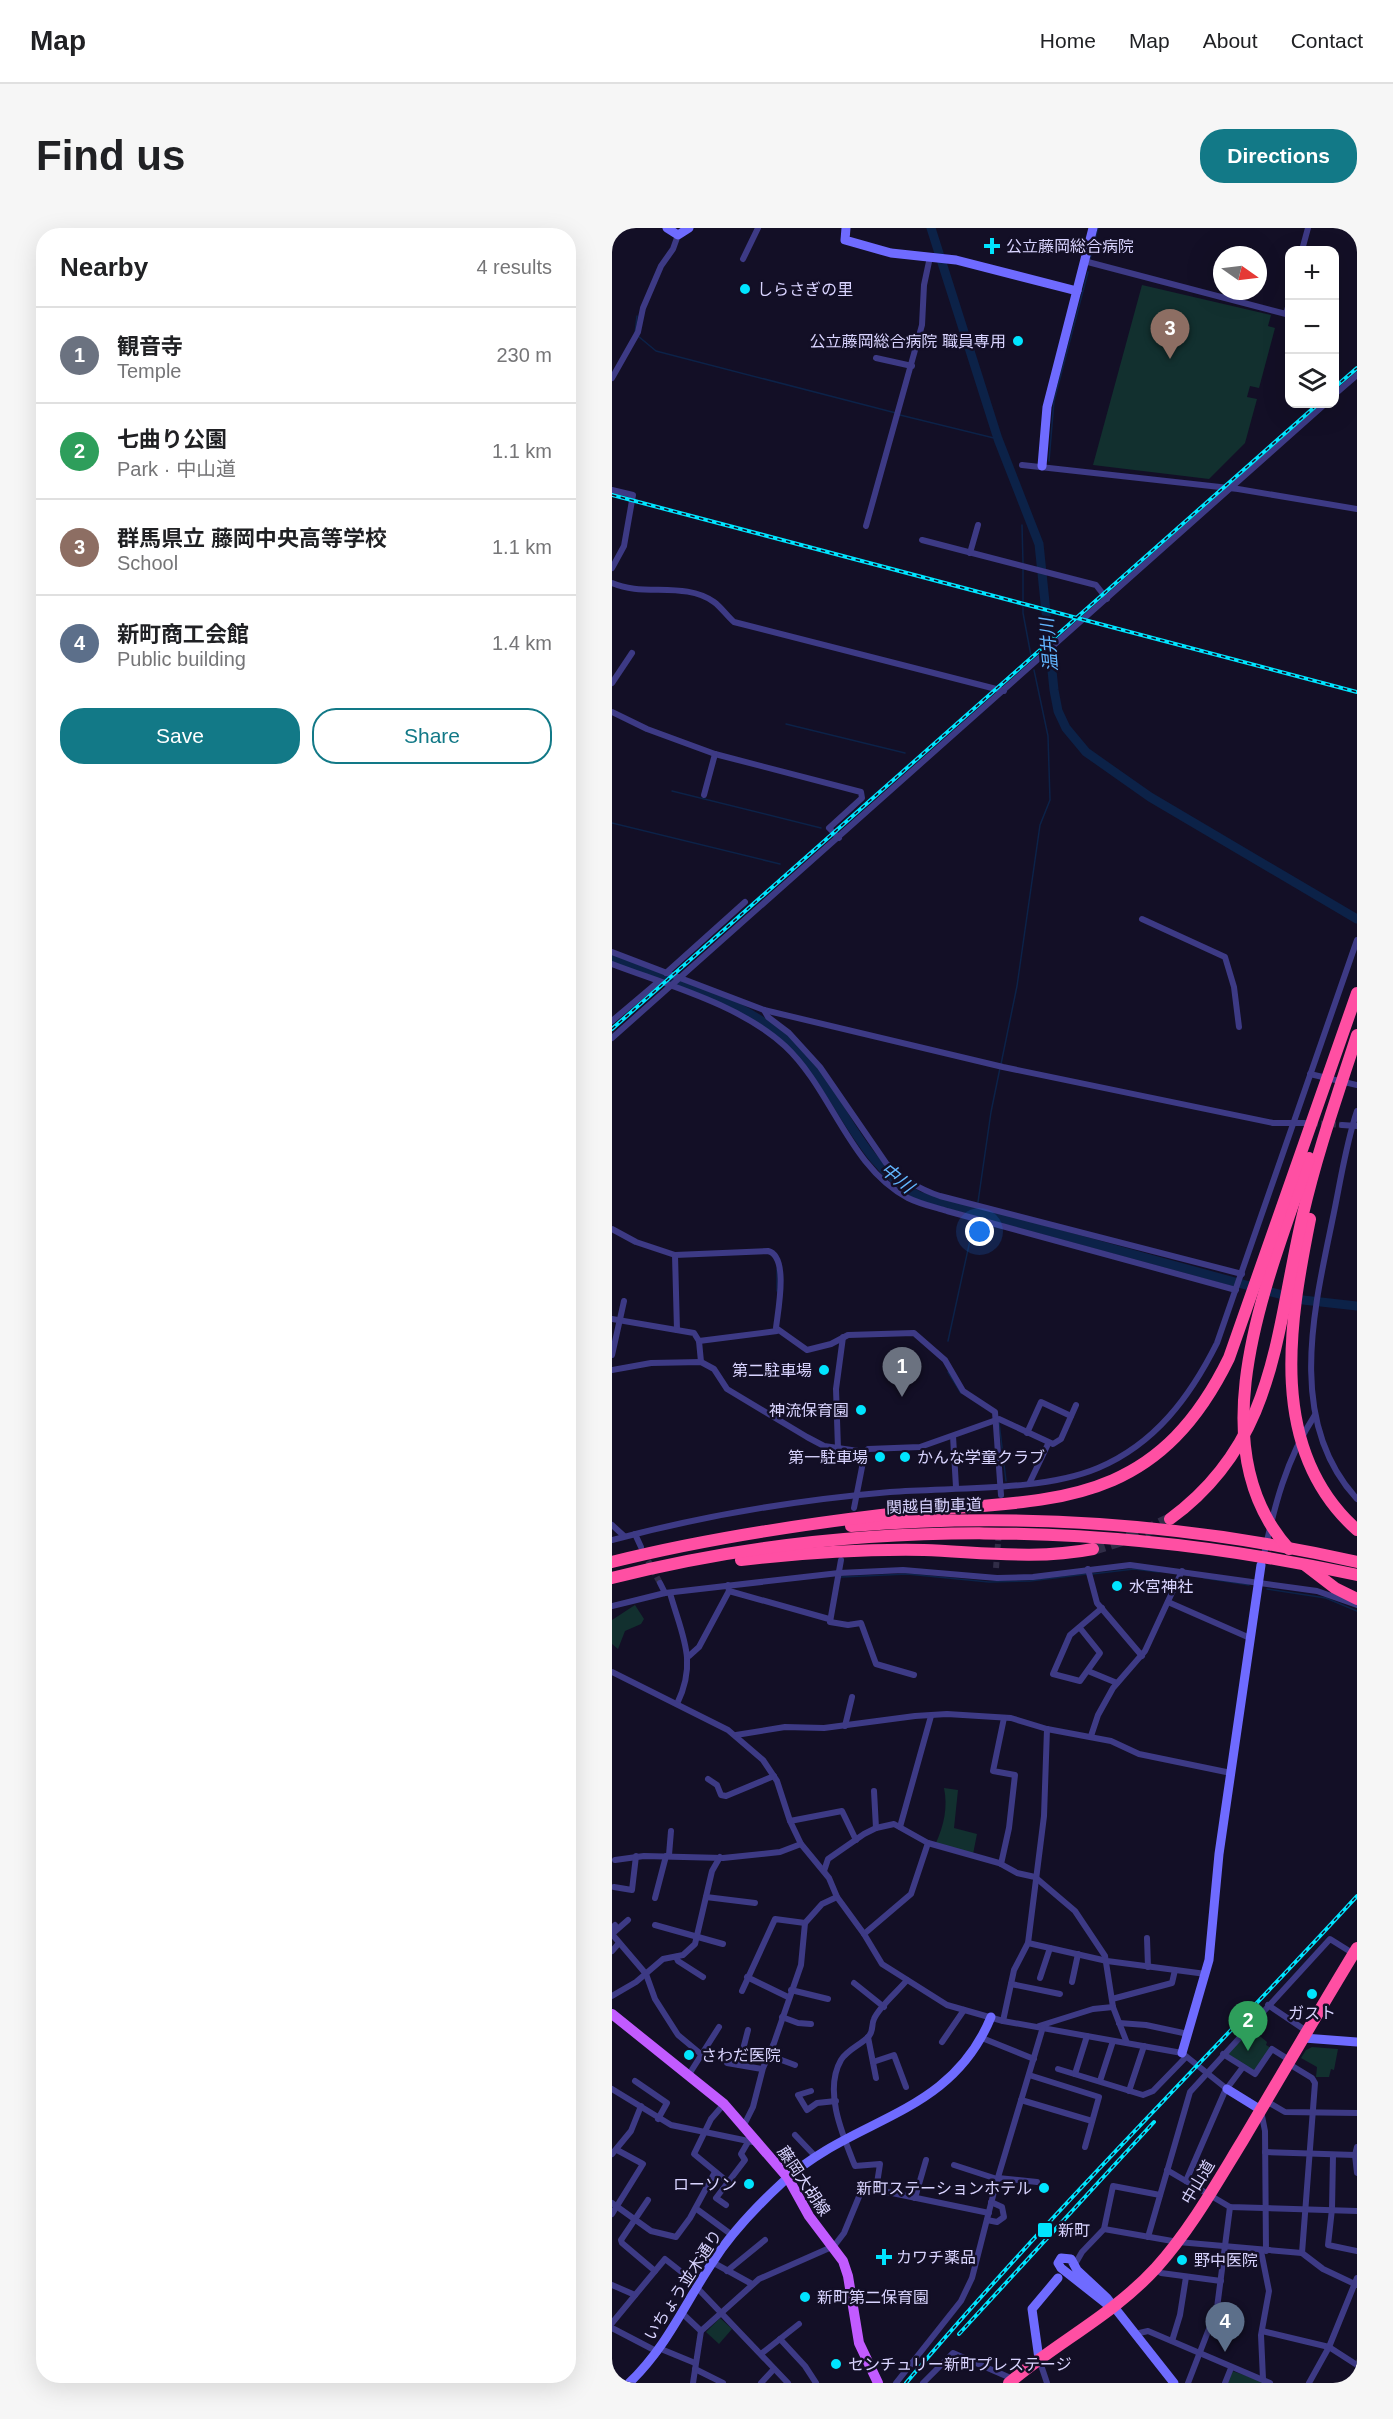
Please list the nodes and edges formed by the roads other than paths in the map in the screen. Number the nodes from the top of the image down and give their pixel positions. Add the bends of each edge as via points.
1 (667, 228) edge
2 (689, 228) edge
3 (758, 228) edge
4 (846, 228) edge
5 (1093, 228) edge
6 (1308, 228) edge
7 (678, 235) junction
8 (1303, 246) edge
9 (939, 258) junction
10 (743, 259) dead end
11 (1084, 261) junction
12 (1077, 291) junction
13 (1285, 314) edge
14 (876, 358) dead end
15 (912, 366) junction
16 (1357, 375) edge
17 (612, 378) edge
18 (1339, 391) edge
19 (1321, 408) edge
20 (1022, 465) dead end
21 (1042, 466) junction
22 (612, 489) edge
23 (1230, 489) junction
24 (1357, 508) edge
25 (978, 525) dead end
26 (866, 526) dead end
27 (922, 540) dead end
28 (970, 553) junction
29 (612, 568) edge
30 (612, 583) edge
31 (1107, 599) junction
32 (632, 653) dead end
33 (612, 683) edge
34 (1004, 691) junction
35 (612, 712) edge
36 (715, 754) junction
37 (704, 795) dead end
38 (839, 838) junction
39 (745, 902) dead end
40 (1142, 919) dead end
41 (1357, 940) edge
42 (612, 952) edge
43 (612, 964) edge
44 (666, 973) junction
45 (679, 978) junction
46 (658, 982) junction
47 (671, 986) junction
48 (1357, 993) edge
49 (1357, 1006) edge
50 (765, 1010) junction
51 (612, 1021) edge
52 (1239, 1027) dead end
53 (1357, 1035) edge
54 (612, 1038) edge
55 (1310, 1074) junction
56 (1343, 1075) edge
57 (1336, 1086) junction
58 (1357, 1111) edge
59 (1295, 1123) junction
60 (1305, 1123) tunnel mouth
61 (1342, 1125) tunnel mouth
62 (1355, 1126) edge
63 (899, 1178) junction
64 (897, 1189) junction
65 (612, 1229) edge
66 (1086, 1236) junction
67 (1083, 1247) junction
68 (675, 1255) junction
69 (1241, 1275) junction
70 (1237, 1288) junction
71 (624, 1301) dead end
72 (612, 1319) edge
73 (620, 1321) junction
74 (677, 1330) junction
75 (777, 1331) junction
76 (843, 1337) junction
77 (699, 1341) junction
78 (612, 1357) edge
79 (701, 1362) junction
80 (614, 1370) edge
81 (1076, 1405) dead end
82 (1315, 1415) junction
83 (1071, 1416) junction
84 (996, 1419) junction
85 (1027, 1433) junction
86 (953, 1436) junction
87 (1048, 1444) junction
88 (838, 1449) junction
89 (865, 1452) junction
90 (1030, 1482) junction
91 (1002, 1485) junction
92 (956, 1487) junction
93 (856, 1495) junction
94 (1001, 1495) dead end
95 (1357, 1499) edge
96 (854, 1508) dead end
97 (1170, 1519) tunnel mouth
98 (612, 1525) edge
99 (1357, 1530) edge
100 (635, 1534) junction
101 (624, 1536) junction
102 (612, 1539) edge
103 (641, 1547) tunnel mouth
104 (1093, 1550) tunnel mouth
105 (841, 1560) dead end
106 (1258, 1560) junction
107 (1357, 1562) edge
108 (612, 1564) edge
109 (996, 1568) tunnel mouth
110 (1182, 1571) junction
111 (839, 1573) junction
112 (1089, 1573) junction
113 (1357, 1575) edge
114 (997, 1578) junction
115 (612, 1580) edge
116 (1259, 1581) junction
117 (660, 1583) tunnel mouth
118 (728, 1588) junction
119 (667, 1593) junction
120 (1357, 1599) edge
121 (1168, 1602) junction
122 (1357, 1605) edge
123 (612, 1606) edge
124 (1102, 1608) junction
125 (829, 1619) junction
126 (1080, 1628) junction
127 (1250, 1638) junction
128 (689, 1656) junction
129 (1142, 1656) junction
130 (1088, 1671) junction
131 (612, 1672) edge
132 (914, 1675) dead end
133 (1117, 1683) junction
134 (852, 1697) dead end
135 (677, 1704) junction
136 (931, 1716) junction
137 (1004, 1718) junction
138 (845, 1726) junction
139 (1047, 1730) junction
140 (736, 1736) junction
141 (1091, 1736) junction
142 (1231, 1773) junction
143 (774, 1776) junction
144 (708, 1779) dead end
145 (874, 1791) dead end
146 (790, 1821) junction
147 (900, 1827) junction
148 (876, 1828) junction
149 (671, 1832) dead end
150 (856, 1840) junction
151 (928, 1843) junction
152 (801, 1844) junction
153 (636, 1856) junction
154 (668, 1856) junction
155 (720, 1857) junction
156 (615, 1860) dead end
157 (1001, 1864) junction
158 (824, 1871) junction
159 (1035, 1877) junction
160 (614, 1887) dead end
161 (706, 1897) junction
162 (837, 1897) junction
163 (655, 1898) dead end
164 (755, 1903) dead end
165 (628, 1920) dead end
166 (805, 1923) junction
167 (655, 1925) dead end
168 (612, 1934) edge
169 (864, 1934) junction
170 (699, 1937) junction
171 (1148, 1938) dead end
172 (619, 1943) junction
173 (1028, 1943) junction
174 (723, 1944) dead end
175 (1050, 1948) junction
176 (612, 1951) edge
177 (1356, 1953) edge
178 (1078, 1954) junction
179 (676, 1957) junction
180 (1107, 1961) junction
181 (1148, 1967) junction
182 (1175, 1970) junction
183 (646, 1974) junction
184 (1207, 1975) junction
185 (703, 1977) dead end
186 (747, 1977) junction
187 (1040, 1978) dead end
188 (907, 1980) junction
189 (1072, 1982) dead end
190 (854, 1983) dead end
191 (1011, 1984) junction
192 (742, 1991) dead end
193 (789, 1994) junction
194 (1060, 1994) dead end
195 (612, 1996) edge
196 (828, 1999) dead end
197 (1112, 2003) junction
198 (1268, 2006) junction
199 (884, 2007) junction
200 (964, 2010) junction
201 (612, 2014) edge
202 (782, 2017) junction
203 (991, 2018) junction
204 (1003, 2021) junction
205 (1119, 2023) junction
206 (811, 2024) dead end
207 (719, 2027) dead end
208 (1041, 2027) junction
209 (748, 2030) dead end
210 (1188, 2034) junction
211 (1306, 2035) junction
212 (1087, 2036) junction
213 (868, 2037) junction
214 (982, 2038) junction
215 (1113, 2041) junction
216 (942, 2042) dead end
217 (1357, 2042) edge
218 (1127, 2043) junction
219 (1144, 2046) junction
220 (1223, 2054) junction
221 (768, 2055) junction
222 (1184, 2055) junction
223 (705, 2059) junction
224 (1034, 2059) junction
225 (873, 2062) junction
226 (1290, 2062) junction
227 (726, 2063) dead end
228 (739, 2065) junction
229 (795, 2065) dead end
230 (1244, 2067) junction
231 (762, 2069) junction
232 (1058, 2069) dead end
233 (1075, 2074) junction
234 (1205, 2074) junction
235 (1029, 2075) junction
236 (688, 2076) junction
237 (876, 2078) dead end
238 (634, 2081) dead end
239 (1100, 2081) junction
240 (906, 2087) dead end
241 (612, 2089) edge
242 (1227, 2089) junction
243 (811, 2091) dead end
244 (1129, 2091) junction
245 (1021, 2100) junction
246 (836, 2101) junction
247 (724, 2104) junction
248 (641, 2106) junction
249 (1263, 2106) junction
250 (1312, 2113) junction
251 (1357, 2113) edge
252 (658, 2119) junction
253 (1092, 2121) junction
254 (744, 2126) junction
255 (704, 2133) junction
256 (795, 2135) dead end
257 (845, 2142) junction
258 (753, 2143) junction
259 (1085, 2147) dead end
260 (1357, 2147) edge
261 (614, 2152) edge
262 (1266, 2152) junction
263 (1309, 2154) junction
264 (1333, 2155) junction
265 (1355, 2156) junction
266 (816, 2157) junction
267 (926, 2160) dead end
268 (954, 2165) dead end
269 (1167, 2170) junction
270 (715, 2172) junction
271 (1357, 2173) edge
272 (788, 2178) junction
273 (998, 2178) junction
274 (1186, 2181) junction
275 (728, 2182) junction
276 (1037, 2182) dead end
277 (876, 2190) junction
278 (1160, 2195) junction
279 (1210, 2195) junction
280 (915, 2198) junction
281 (648, 2200) dead end
282 (991, 2202) junction
283 (615, 2205) edge
284 (726, 2205) dead end
285 (1230, 2207) junction
286 (1266, 2207) junction
287 (1306, 2208) junction
288 (1332, 2209) junction
289 (698, 2210) dead end
290 (1357, 2211) edge
291 (612, 2214) edge
292 (988, 2217) junction
293 (636, 2220) junction
294 (1104, 2229) junction
295 (732, 2235) junction
296 (1148, 2237) junction
297 (765, 2240) dead end
298 (1178, 2242) junction
299 (834, 2246) junction
300 (1225, 2247) junction
301 (1264, 2251) junction
302 (1357, 2251) edge
303 (1082, 2252) junction
304 (1302, 2253) junction
305 (1067, 2256) junction
306 (712, 2262) junction
307 (1059, 2263) junction
308 (1155, 2269) junction
309 (1073, 2270) junction
310 (655, 2271) junction
311 (727, 2271) junction
312 (1186, 2277) junction
313 (1058, 2278) junction
314 (1221, 2281) junction
315 (1357, 2283) edge
316 (752, 2284) junction
317 (612, 2285) edge
318 (697, 2288) junction
319 (635, 2295) junction
320 (1113, 2309) junction
321 (721, 2313) junction
322 (683, 2314) junction
323 (612, 2323) edge
324 (799, 2324) dead end
325 (612, 2328) edge
326 (701, 2331) junction
327 (1262, 2331) junction
328 (1135, 2334) junction
329 (780, 2339) junction
330 (1172, 2341) junction
331 (1329, 2348) junction
332 (659, 2350) junction
333 (761, 2354) junction
334 (1200, 2354) junction
335 (1039, 2359) junction
336 (1357, 2365) edge
337 (695, 2366) junction
338 (1231, 2368) junction
339 (774, 2369) junction
340 (1011, 2381) edge
341 (1267, 2382) edge
342 (1312, 2382) edge
343 (629, 2383) edge
344 (693, 2383) edge
345 (723, 2383) edge
346 (761, 2383) edge
347 (788, 2383) edge
348 (816, 2383) edge
349 (878, 2383) edge
350 (896, 2383) edge
351 (923, 2383) edge
352 (1047, 2383) edge
353 (1174, 2383) edge
354 (1188, 2383) edge
355 (1225, 2383) edge

1 - 7 street
2 - 7 street
3 - 10 street
4 - 9 street via 845,240 891,252
5 - 11 street
6 - 8 street
7 - 17 street via 643,308 638,332
9 - 12 street
9 - 15 street via 924,285 922,325
11 - 12 street
11 - 13 street
12 - 21 street via 1047,407
14 - 15 street
15 - 26 street
16 - 18 street
19 - 23 street
20 - 21 street
21 - 23 street
22 - 29 street via 633,495 624,546
23 - 24 street
23 - 31 street
25 - 28 street
27 - 28 street
28 - 31 street via 1096,585
30 - 34 street via 693,594 713,601 734,622
31 - 34 street
32 - 33 street
34 - 38 street
35 - 36 street
36 - 37 street
36 - 38 street via 861,792 862,798 829,828
38 - 45 street
39 - 44 street
40 - 52 street via 1225,957
41 - 55 street
42 - 44 street
43 - 46 street
44 - 45 street
45 - 47 street
45 - 50 street
46 - 47 street
46 - 51 street
47 - 54 street
47 - 64 street via 759,1026 784,1046 813,1078 865,1160
48 - 56 highway
49 - 56 highway
50 - 59 street via 1001,1067 1273,1123
50 - 63 street via 820,1067
53 - 56 highway
55 - 56 street
55 - 59 street
56 - 57 highway
57 - 97 highway via 1259,1407 1228,1464 1200,1495
57 - 99 highway via 1297,1300 1291,1368 1294,1422 1303,1453 1322,1490
57 - 108 highway via 1229,1358 1192,1420 1142,1464 1098,1488 1048,1501 813,1524
57 - 120 highway via 1263,1303 1246,1383 1244,1451 1251,1484 1265,1516 1284,1543 1308,1568
58 - 62 street
59 - 60 street
59 - 69 street
61 - 62 street
62 - 82 street via 1316,1296 1311,1386
63 - 64 street
63 - 66 street via 940,1196
64 - 67 street via 925,1205
65 - 68 street
66 - 67 street
66 - 69 street
67 - 70 street
68 - 74 street
68 - 75 street via 774,1253 779,1263
69 - 70 street
70 - 90 street via 1204,1369 1185,1399 1149,1437 1096,1469
71 - 73 street
72 - 73 street
73 - 74 street
73 - 78 street
74 - 77 street via 694,1333
75 - 76 street via 810,1350
75 - 77 street
76 - 84 street via 908,1332 920,1336 945,1360 959,1387 991,1408
76 - 88 street via 836,1389
77 - 79 street
78 - 80 street
79 - 80 street via 651,1363
79 - 88 street via 714,1369 727,1389 807,1437
81 - 83 street
82 - 95 street via 1324,1451
82 - 106 street via 1291,1456
83 - 85 street via 1041,1402
83 - 87 street via 1058,1442
84 - 85 street
84 - 86 street
84 - 91 street
85 - 87 street
86 - 89 street via 920,1448
86 - 92 street
87 - 90 street
88 - 89 street
89 - 93 street
90 - 91 street
91 - 92 street
91 - 94 street
92 - 93 street
93 - 96 street
93 - 100 street via 729,1514
98 - 101 street
100 - 101 street
100 - 103 street
101 - 102 street
104 - 115 highway via 1041,1556 925,1550 821,1553 729,1561
105 - 111 street
106 - 113 highway, 関越自動車道 via 1273,1558
106 - 115 highway, 関越自動車道 via 1104,1537 926,1534 757,1550 673,1564
106 - 116 street
107 - 108 highway, 関越自動車道 via 1259,1542 1107,1524 1016,1521 850,1526 757,1537
109 - 114 street
110 - 112 street via 1130,1565
110 - 116 street
110 - 121 street
111 - 114 street via 903,1570
111 - 118 street
111 - 125 street
112 - 114 street
112 - 124 street
116 - 122 street via 1317,1591
116 - 127 street
117 - 119 street
118 - 119 street
118 - 125 street
118 - 128 street via 699,1647
119 - 123 street
119 - 128 street
121 - 127 street
121 - 129 street
124 - 126 street
124 - 129 street
125 - 132 street via 848,1625 861,1623 876,1664
126 - 130 street via 1100,1650
126 - 130 street via 1065,1644 1053,1674 1080,1681
127 - 142 street
128 - 135 street via 686,1685
129 - 133 street
130 - 133 street
131 - 135 street
133 - 141 street
134 - 138 street
135 - 140 street
136 - 137 street
136 - 138 street
136 - 147 street
137 - 139 street
137 - 157 street via 993,1771 1015,1775
138 - 140 street via 784,1728
139 - 141 street
139 - 159 street via 1044,1816
140 - 143 street via 763,1760
141 - 142 street via 1138,1754
142 - 184 street
143 - 144 street via 726,1796
143 - 146 street
145 - 148 street
146 - 150 street via 842,1811
146 - 152 street
147 - 148 street via 894,1824
147 - 151 street
148 - 150 street
149 - 154 street
150 - 158 street via 828,1859
151 - 157 street
151 - 169 street via 911,1894
152 - 155 street via 780,1852
152 - 158 street
153 - 154 street
153 - 156 street
153 - 160 street via 632,1890
154 - 155 street
154 - 163 street
155 - 161 street via 712,1870
157 - 159 street
158 - 162 street
159 - 173 street
159 - 180 street via 1075,1911
161 - 164 street
161 - 170 street
162 - 166 street via 822,1904
162 - 169 street
165 - 168 street
166 - 186 street via 775,1919
166 - 193 street via 804,1952
167 - 170 street
168 - 172 street
169 - 188 street via 882,1964
170 - 174 street
170 - 179 street via 690,1949
171 - 181 street
172 - 176 street
172 - 183 street
173 - 175 street
173 - 191 street
175 - 178 street
175 - 187 street
177 - 198 street via 1330,1939
177 - 211 highway, 中山道
178 - 180 street
178 - 189 street
179 - 183 street via 663,1959
179 - 185 street
180 - 181 street
180 - 197 street
181 - 182 street
182 - 184 street
182 - 197 street via 1173,1983
183 - 195 street
183 - 223 street via 670,2024
184 - 210 street
186 - 192 street
186 - 193 street
188 - 199 street
188 - 200 street via 947,2005
190 - 199 street
191 - 194 street
191 - 204 street
193 - 196 street
193 - 202 street
197 - 205 street
197 - 208 street
198 - 211 street
198 - 220 street
199 - 213 street via 874,2019
200 - 203 street
200 - 216 street
201 - 236 main road, 藤岡大胡線
202 - 206 street
202 - 221 street
203 - 204 street
203 - 214 street, いちょう並木通り
204 - 208 street
205 - 210 street
205 - 218 street
207 - 223 street
208 - 212 street
208 - 224 street
209 - 228 street
210 - 222 street
211 - 217 street
211 - 226 highway, 中山道
212 - 215 street
212 - 233 street
213 - 225 street
213 - 246 street via 840,2061
214 - 224 street
214 - 257 street, いちょう並木通り via 959,2071 937,2090
215 - 218 street
215 - 239 street
218 - 219 street
219 - 222 street
219 - 244 street
220 - 230 street
220 - 234 street
221 - 229 street
221 - 231 street
222 - 234 street
222 - 244 street via 1153,2091 1143,2095
223 - 236 street
224 - 235 street
225 - 237 street
225 - 240 street via 894,2055
226 - 230 street via 1272,2049 1255,2074
226 - 249 highway, 中山道
226 - 250 street via 1314,2080
227 - 228 street
228 - 231 street
230 - 242 street
231 - 254 street
232 - 233 street
233 - 239 street
234 - 242 street
234 - 269 street via 1190,2092
235 - 245 street
235 - 253 street via 1099,2097
236 - 247 main road, 藤岡大胡線
238 - 252 street via 667,2103
239 - 244 street
241 - 248 street
242 - 249 street
242 - 274 street
243 - 246 street via 798,2095 807,2110 817,2103
245 - 253 street
245 - 273 street
246 - 257 street
247 - 254 main road, 藤岡大胡線
247 - 255 street
248 - 252 street
248 - 261 street via 631,2131
249 - 250 street
249 - 262 street
249 - 279 highway, 中山道
250 - 251 street
250 - 263 street
252 - 255 street
253 - 259 street
254 - 258 main road, 藤岡大胡線
255 - 258 street
255 - 270 street via 694,2154
256 - 266 street
257 - 266 street, いちょう並木通り
257 - 277 street via 855,2166 880,2164
258 - 272 main road, 藤岡大胡線
258 - 275 street via 741,2154 745,2160
260 - 265 street
261 - 283 street via 643,2163
262 - 263 street
262 - 286 street
263 - 264 street
263 - 287 street
264 - 265 street
264 - 288 street
265 - 271 street
266 - 272 street, いちょう並木通り
267 - 280 street
268 - 273 street
269 - 274 street
269 - 278 street
270 - 275 street
270 - 293 street via 676,2237 651,2231
272 - 295 street, いちょう並木通り
272 - 299 main road, 藤岡大胡線 via 809,2216
273 - 276 street
273 - 282 street
274 - 279 street
275 - 284 street via 716,2198
277 - 280 street
277 - 299 street via 863,2187 844,2233
278 - 294 street via 1113,2186
278 - 296 street
279 - 285 street
279 - 298 highway, 中山道
280 - 292 street
281 - 293 street
282 - 292 street
282 - 292 street via 1002,2207 1004,2217 997,2222
283 - 291 street
283 - 293 street
285 - 286 street
285 - 300 street
286 - 287 street
286 - 301 street
287 - 288 street
287 - 304 street
288 - 290 street
288 - 302 street via 1328,2245
289 - 295 street
292 - 350 street via 972,2278 961,2301
293 - 310 street via 622,2244
294 - 296 street
294 - 303 street
295 - 306 street, いちょう並木通り
296 - 298 street
297 - 311 street
298 - 300 street
298 - 308 highway, 中山道
299 - 316 street
299 - 349 main road, 藤岡大胡線 via 848,2276 859,2343
300 - 301 street
300 - 314 street
301 - 304 street
301 - 327 street via 1269,2291
303 - 305 street
303 - 309 street
304 - 315 street via 1323,2269
305 - 307 street
305 - 309 street
306 - 311 street
306 - 318 street, いちょう並木通り
307 - 309 street via 1061,2268
307 - 313 street
308 - 312 street
308 - 320 highway, 中山道
309 - 313 street
309 - 320 street via 1102,2303
310 - 318 street via 665,2259
310 - 319 street
311 - 316 street
312 - 314 street
312 - 330 street
313 - 335 street via 1032,2309
314 - 334 street via 1216,2311
315 - 331 street
316 - 321 street
317 - 319 street
318 - 321 street
318 - 322 street, いちょう並木通り
319 - 323 street
320 - 328 street
320 - 335 highway, 中山道
321 - 326 street
321 - 333 street
322 - 326 street
322 - 332 street, いちょう並木通り
324 - 329 street
325 - 332 street
326 - 337 street
327 - 331 street
327 - 341 street
328 - 330 street via 1148,2331
328 - 353 street
329 - 333 street
329 - 348 street via 806,2366
330 - 334 street
331 - 336 street
331 - 342 street
332 - 337 street
332 - 343 street, いちょう並木通り
333 - 339 street
334 - 338 street
334 - 354 street
335 - 340 highway, 中山道
335 - 352 street
337 - 344 street
337 - 345 street
338 - 341 street
338 - 355 street
339 - 346 street
339 - 347 street
340 - 351 street via 953,2353

